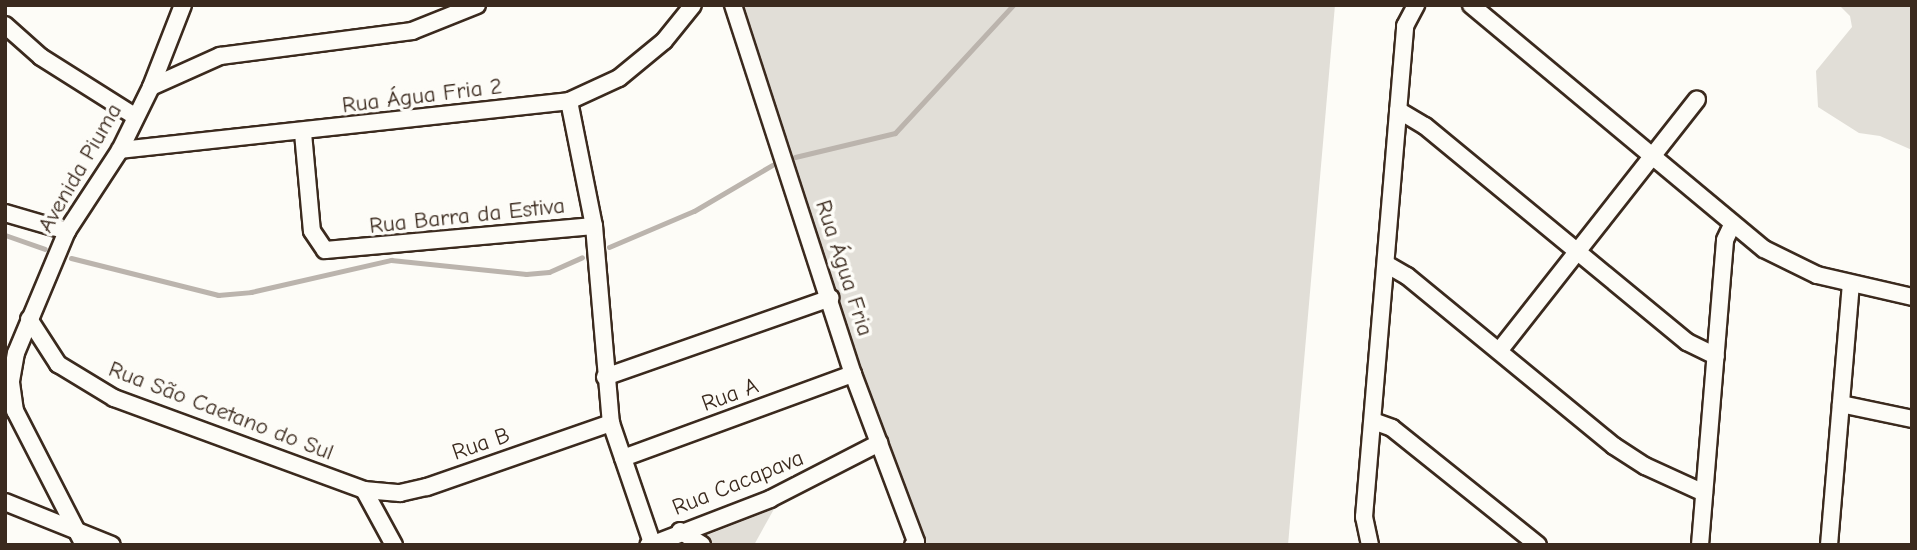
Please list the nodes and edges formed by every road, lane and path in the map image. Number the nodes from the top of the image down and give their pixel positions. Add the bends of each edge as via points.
1 (183, 5) edge
2 (477, 5) edge
3 (694, 5) edge
4 (733, 5) edge
5 (1416, 5) edge
6 (1471, 5) edge
7 (5, 25) edge
8 (151, 87) junction
9 (1697, 99) dead end
10 (569, 102) junction
11 (1398, 110) junction
12 (136, 117) junction
13 (303, 133) junction
14 (120, 150) junction
15 (1652, 157) junction
16 (5, 213) edge
17 (1732, 225) junction
18 (594, 226) junction
19 (67, 231) junction
20 (1578, 251) junction
21 (1386, 264) junction
22 (1851, 284) junction
23 (1912, 297) edge
24 (831, 298) junction
25 (29, 319) junction
26 (1499, 351) junction
27 (1716, 356) junction
28 (853, 374) junction
29 (605, 377) junction
30 (1841, 404) junction
31 (1912, 419) edge
32 (1373, 421) junction
33 (611, 423) junction
34 (879, 443) junction
35 (623, 458) junction
36 (364, 490) junction
37 (1704, 493) junction
38 (5, 502) edge
39 (680, 531) junction
40 (80, 538) edge
41 (914, 543) edge
42 (650, 544) edge
43 (112, 545) edge
44 (394, 545) edge
45 (702, 545) edge
46 (1370, 545) edge
47 (1538, 545) edge
48 (1700, 545) edge
49 (1829, 545) edge

1 - 8 street, Avenida Piuma
2 - 8 street via 412,32 219,56
3 - 10 street, Rua Água Fria 2 via 664,41 619,78
4 - 24 street, Rua Água Fria
5 - 11 street via 1405,26
6 - 15 street
7 - 12 street via 41,57
8 - 12 street, Avenida Piuma
9 - 15 street
10 - 13 street, Rua Água Fria 2
10 - 18 street
11 - 20 street via 1420,122
11 - 21 street
12 - 14 street, Avenida Piuma
13 - 14 street, Rua Água Fria 2
13 - 18 street, Rua Barra da Estiva via 315,241 325,250
14 - 19 street, Avenida Piuma
15 - 17 street
15 - 20 street
16 - 19 street
17 - 22 street via 1782,260
17 - 27 street via 1725,240
18 - 29 street
19 - 25 street, Avenida Piuma
20 - 26 street
20 - 27 street via 1687,342
21 - 26 street via 1407,275
21 - 32 street
22 - 23 street
22 - 30 street
24 - 28 street, Rua Água Fria
24 - 29 street
25 - 36 street, Rua São Caetano do Sul via 58,364 114,398
25 - 40 street, Avenida Piuma via 16,353 12,381 15,411
26 - 37 street via 1614,446
27 - 37 street
28 - 34 street, Rua Água Fria
28 - 35 street, Rua A
29 - 33 street
30 - 31 street
30 - 49 street
32 - 46 street via 1364,517
32 - 47 street via 1392,428
33 - 35 street
33 - 36 street, Rua B via 427,487 400,494
34 - 39 street, Rua Cacapava via 770,499
34 - 41 street, Rua Água Fria
35 - 42 street
36 - 44 street
37 - 48 street
38 - 40 street
39 - 42 street, Rua Cacapava
39 - 45 street
40 - 43 street

